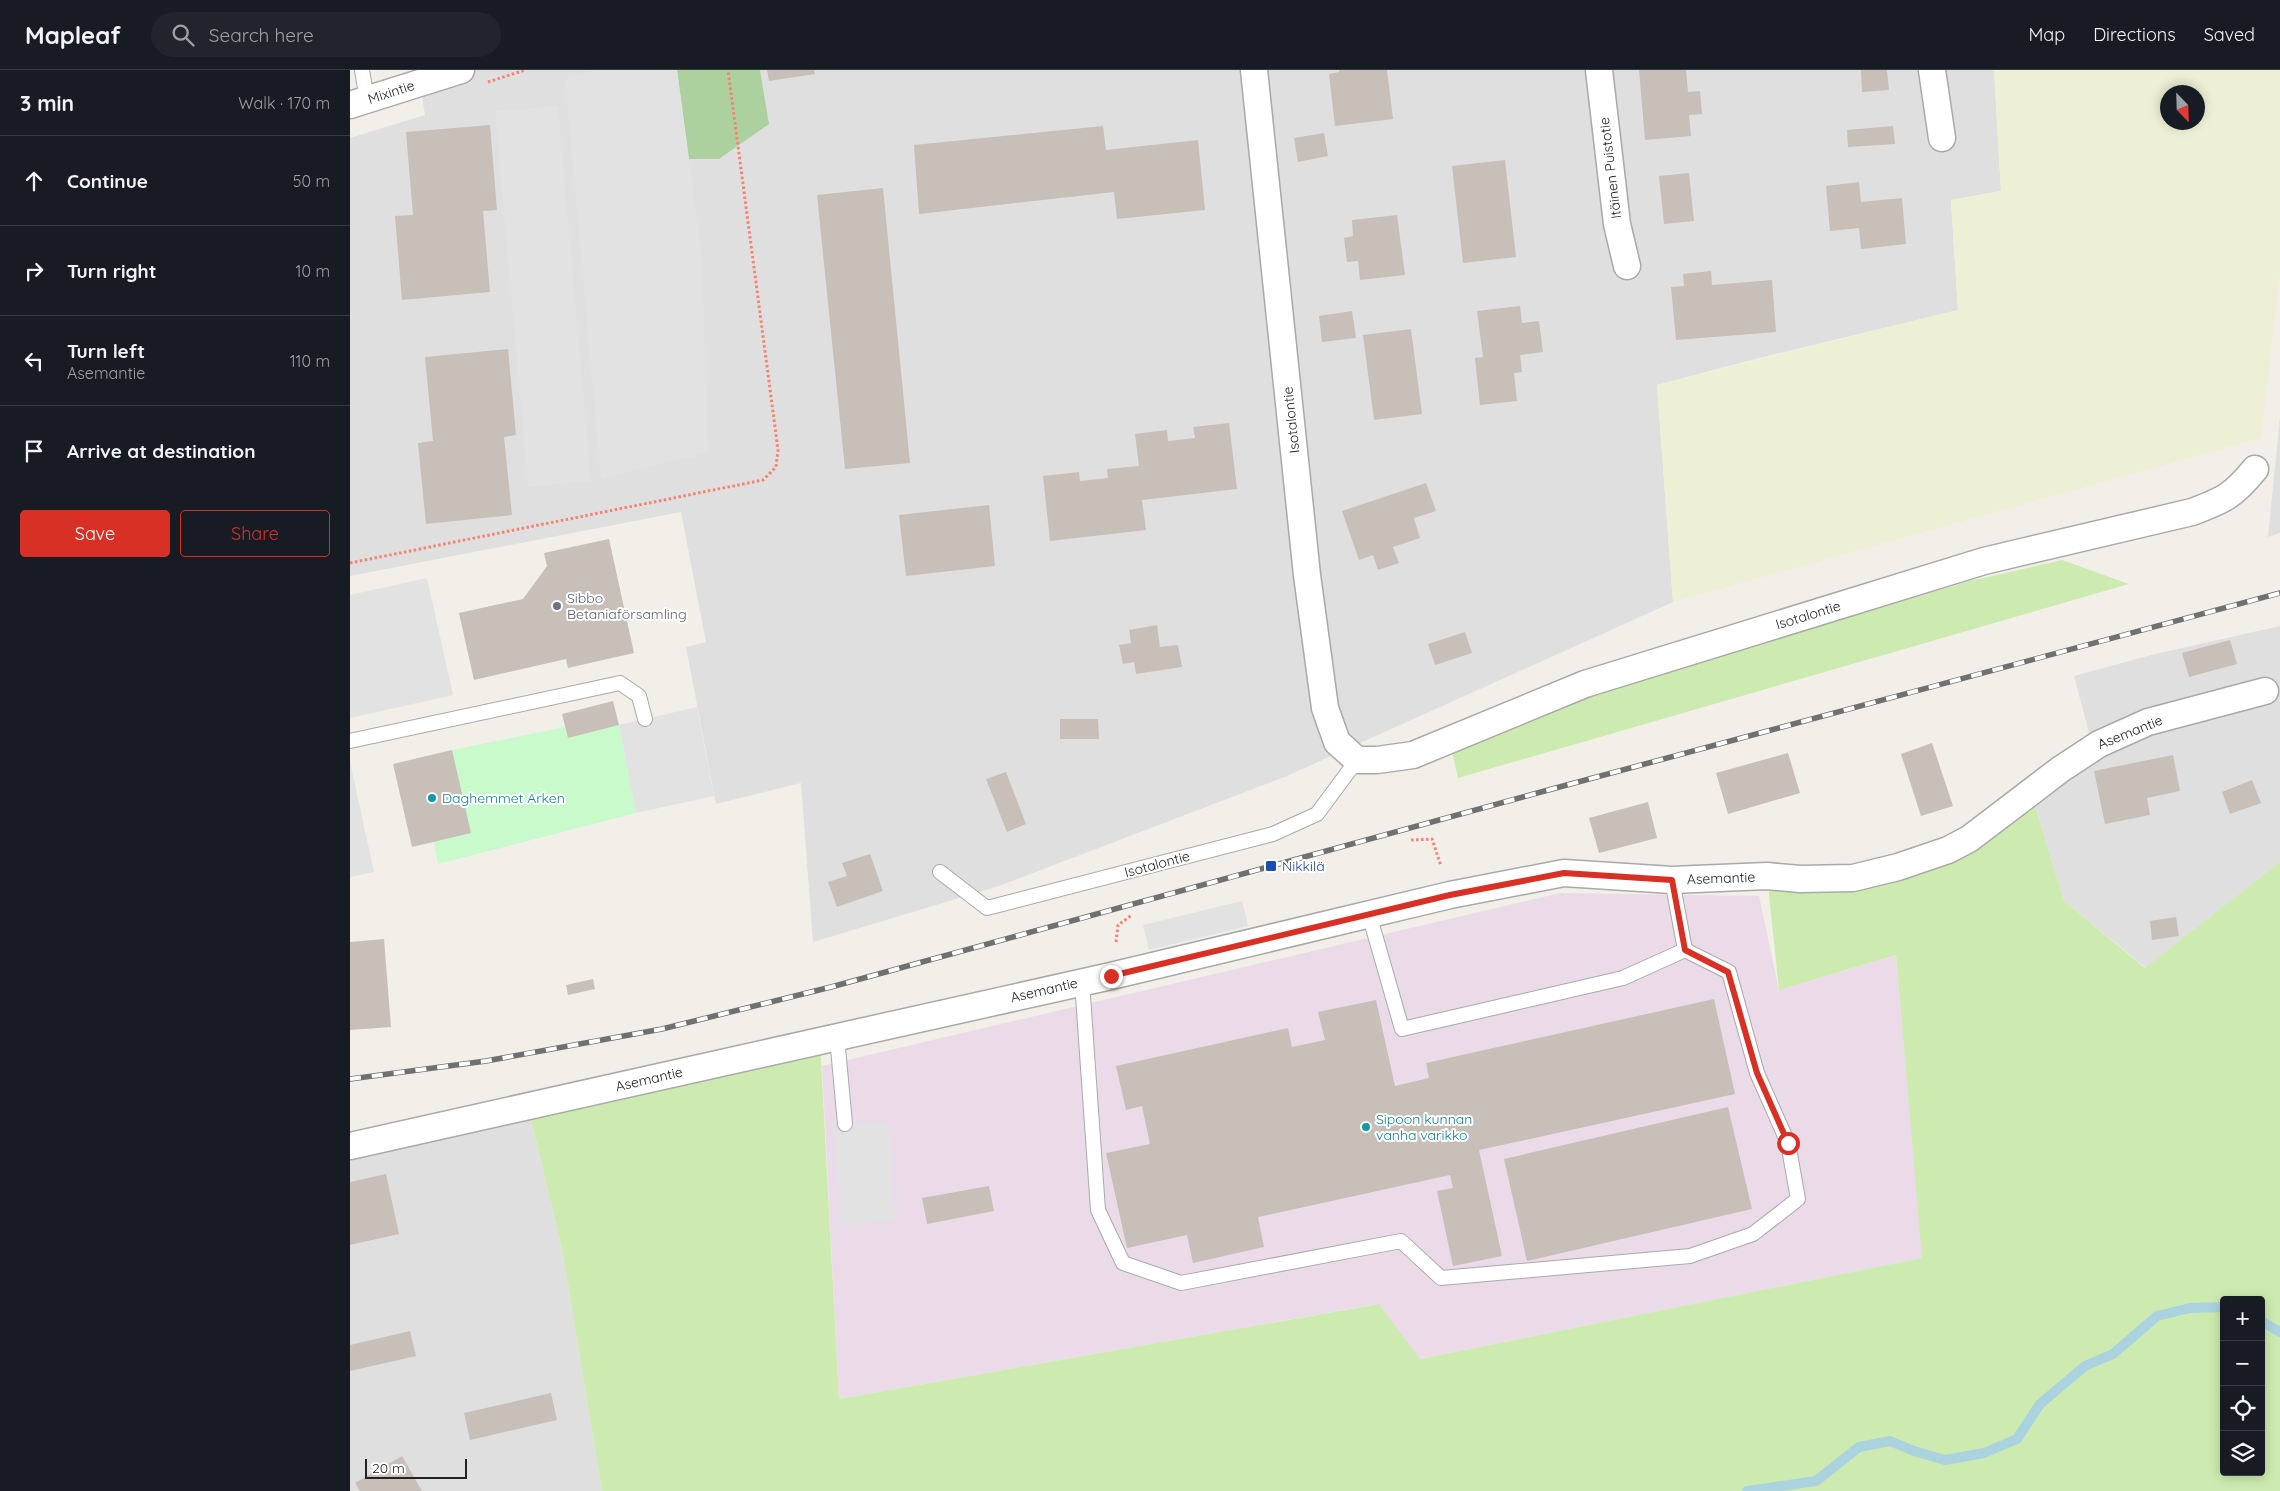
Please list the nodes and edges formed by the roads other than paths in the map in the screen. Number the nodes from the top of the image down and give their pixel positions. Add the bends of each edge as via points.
1 (362, 70) edge
2 (461, 70) edge
3 (1254, 70) edge
4 (1599, 70) edge
5 (1932, 70) edge
6 (358, 102) edge
7 (1942, 138) dead end
8 (1627, 266) dead end
9 (2255, 469) dead end
10 (2265, 692) dead end
11 (645, 719) dead end
12 (350, 741) edge
13 (1357, 760) junction
14 (940, 872) dead end
15 (1672, 880) junction
16 (1369, 914) junction
17 (1685, 950) junction
18 (1082, 982) junction
19 (837, 1037) junction
20 (845, 1124) dead end
21 (350, 1146) edge

1 - 6 lane
2 - 6 street, Mixintie
3 - 13 street, Isotalontie via 1307,575 1325,708 1337,742
4 - 8 street, Itäinen Puistotie via 1617,224
5 - 7 street
9 - 13 street, Isotalontie via 2238,489 2222,501 2192,512 1984,561 1585,684 1413,755
10 - 15 street, Asemantie via 2148,722 2099,744 1970,839 1906,864 1853,878 1767,876
11 - 12 lane via 639,696 620,683
13 - 14 lane, Isotalontie via 1317,814 1273,834 987,908
15 - 16 street, Asemantie via 1564,873
15 - 17 lane
16 - 17 lane via 1402,1029 1623,978
16 - 18 street, Asemantie
17 - 18 lane via 1728,972 1757,1073 1788,1143 1798,1199 1753,1234 1690,1256 1441,1278 1401,1241 1181,1282 1124,1263 1098,1210
18 - 19 street, Asemantie
19 - 20 lane
19 - 21 street, Asemantie

